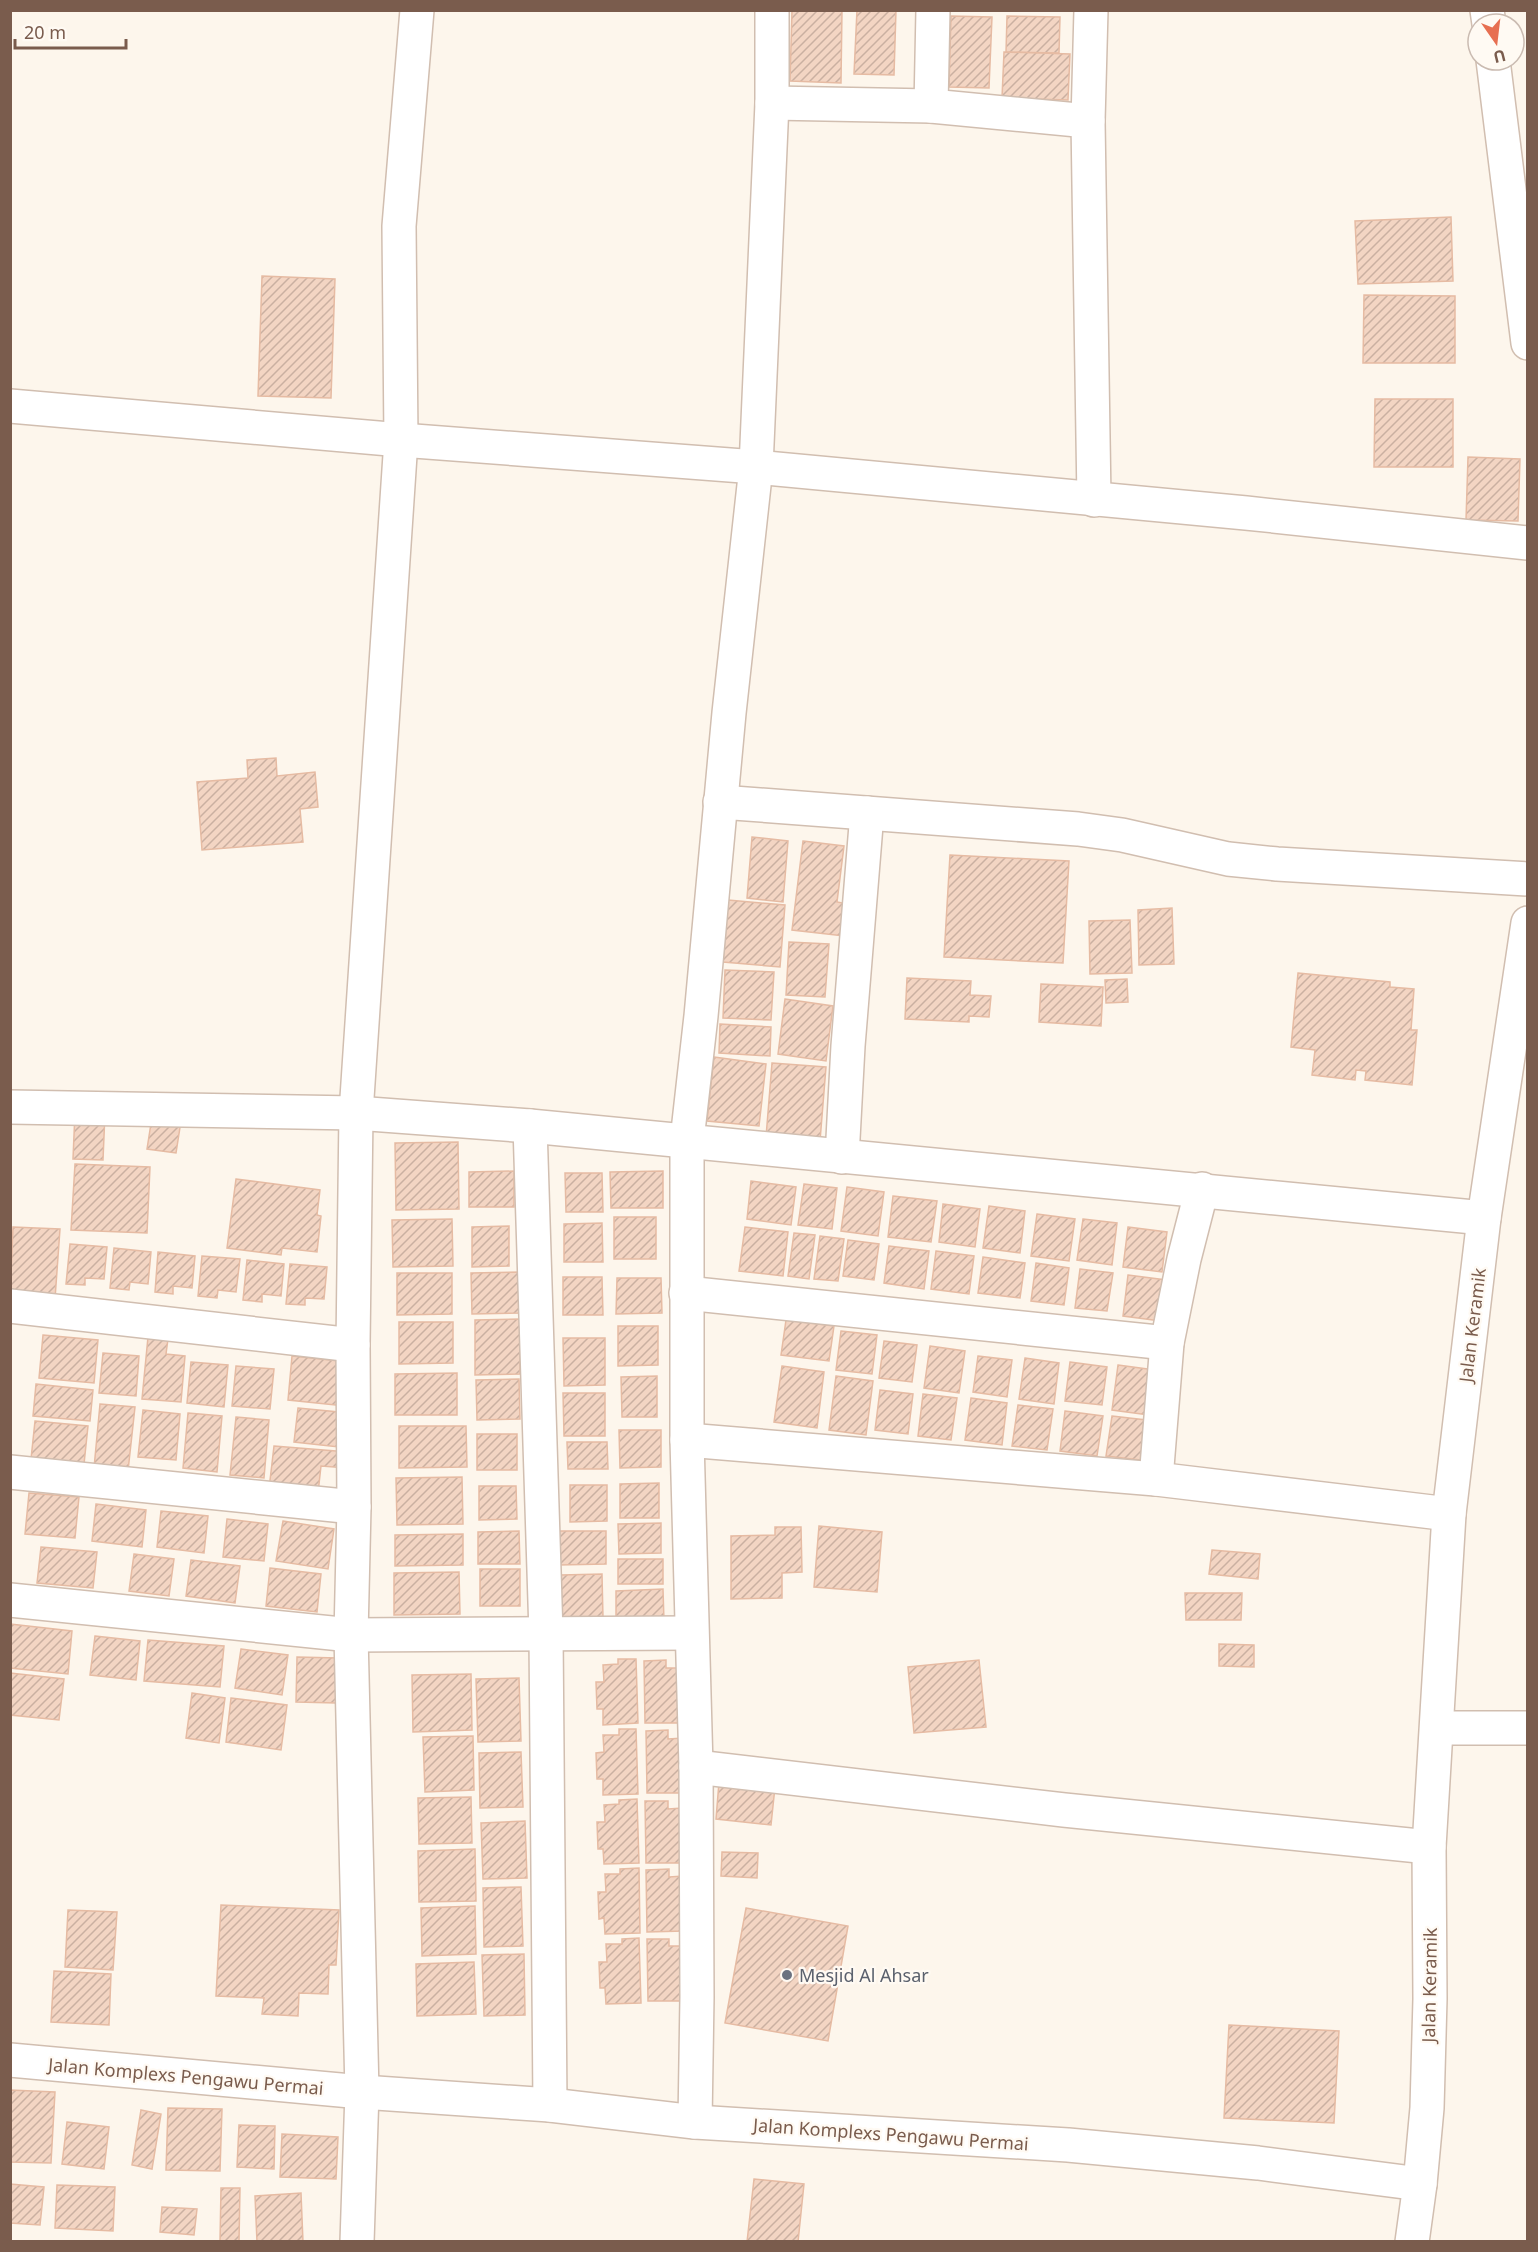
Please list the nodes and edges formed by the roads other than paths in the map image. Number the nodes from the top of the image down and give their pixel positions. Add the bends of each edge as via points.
1 (417, 10) edge
2 (772, 10) edge
3 (933, 10) edge
4 (1091, 10) edge
5 (1496, 72) edge
6 (772, 103) junction
7 (931, 106) junction
8 (1088, 121) junction
9 (1517, 160) edge
10 (1527, 343) edge
11 (10, 406) edge
12 (401, 440) junction
13 (756, 466) junction
14 (1094, 500) junction
15 (1527, 543) edge
16 (720, 802) junction
17 (867, 813) junction
18 (1527, 879) edge
19 (1527, 923) edge
20 (10, 1107) edge
21 (356, 1113) junction
22 (530, 1126) junction
23 (687, 1140) junction
24 (842, 1157) junction
25 (1202, 1190) junction
26 (1484, 1218) junction
27 (687, 1293) junction
28 (10, 1306) edge
29 (1167, 1343) junction
30 (353, 1345) junction
31 (687, 1440) junction
32 (10, 1472) edge
33 (1156, 1479) junction
34 (354, 1507) junction
35 (1449, 1514) junction
36 (10, 1600) edge
37 (692, 1633) junction
38 (546, 1634) junction
39 (351, 1635) junction
40 (1437, 1728) junction
41 (1527, 1728) edge
42 (696, 1767) junction
43 (1429, 1847) junction
44 (10, 2060) edge
45 (362, 2092) junction
46 (550, 2105) junction
47 (695, 2122) junction
48 (1420, 2184) junction
49 (357, 2241) edge
50 (1412, 2241) edge

1 - 12 street via 399,226
2 - 6 street
3 - 7 street
4 - 8 street
5 - 9 street
6 - 7 street
6 - 13 street
7 - 8 street
8 - 14 street
9 - 10 street
11 - 12 street
12 - 13 street
12 - 21 street
13 - 14 street
13 - 16 street
14 - 15 street
16 - 17 street
16 - 23 street
17 - 18 street via 1089,830 1228,859 1277,864
17 - 24 street
19 - 26 street, Jalan Keramik
20 - 21 street
21 - 22 street
21 - 30 street
22 - 23 street
22 - 38 street
23 - 24 street
23 - 27 street
24 - 25 street
25 - 26 street
25 - 29 street
26 - 35 street, Jalan Keramik
27 - 29 street
27 - 31 street
28 - 30 street
29 - 33 street
30 - 34 street
31 - 33 street
31 - 37 street
32 - 34 street
33 - 35 street
34 - 39 street
35 - 40 street, Jalan Keramik
36 - 39 street
37 - 38 street
37 - 42 street
38 - 39 street
38 - 46 street
39 - 45 street
40 - 41 street
40 - 43 street, Jalan Keramik
42 - 43 street
42 - 47 street
43 - 48 street, Jalan Keramik via 1427,2097
44 - 45 street, Jalan Komplexs Pengawu Permai
45 - 46 street, Jalan Komplexs Pengawu Permai
45 - 49 street
46 - 47 street, Jalan Komplexs Pengawu Permai
47 - 48 street, Jalan Komplexs Pengawu Permai via 1068,2145 1258,2163
48 - 50 street, Jalan Keramik

